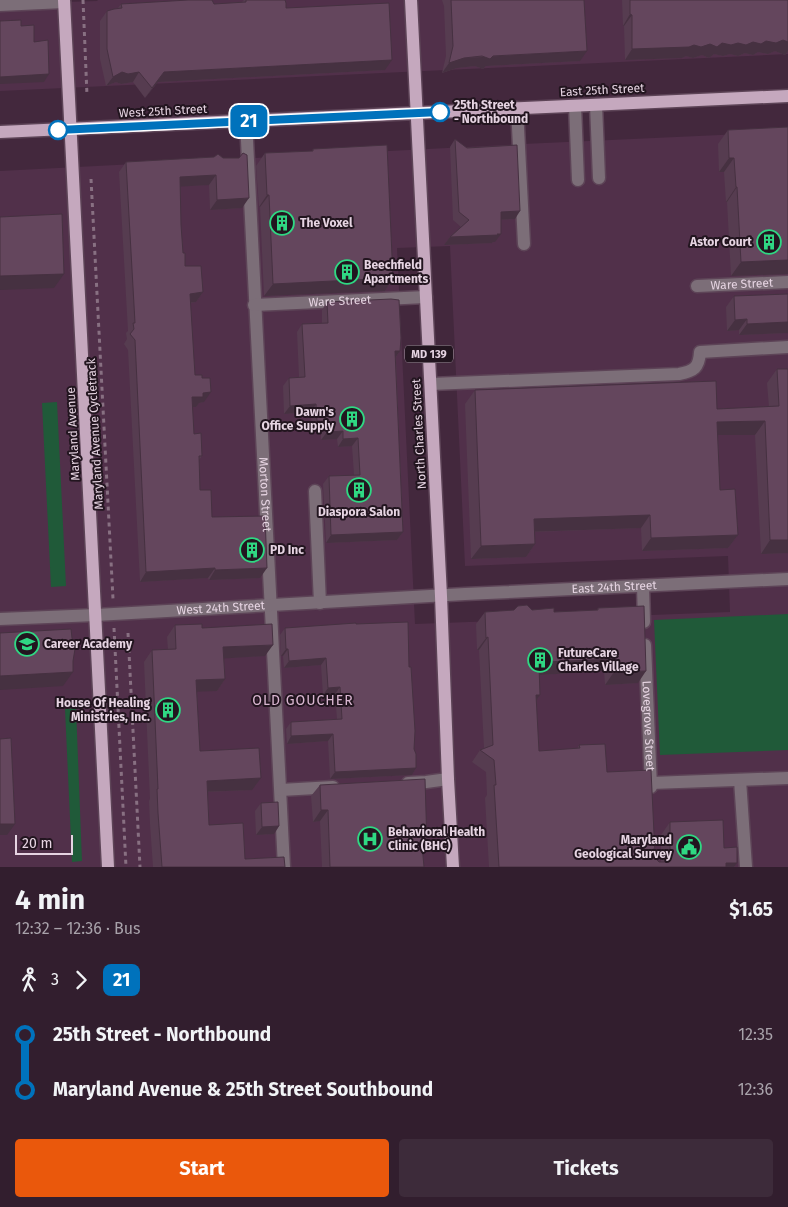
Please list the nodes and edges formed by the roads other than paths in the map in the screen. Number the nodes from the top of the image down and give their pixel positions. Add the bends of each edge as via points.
1 (411, 0) edge
2 (64, 1) edge
3 (0, 5) edge
4 (788, 96) edge
5 (596, 105) junction
6 (575, 106) junction
7 (517, 108) junction
8 (417, 113) junction
9 (246, 121) junction
10 (70, 129) junction
11 (0, 132) edge
12 (599, 178) dead end
13 (578, 180) dead end
14 (524, 244) dead end
15 (788, 282) edge
16 (697, 286) dead end
17 (426, 297) junction
18 (254, 304) junction
19 (788, 348) edge
20 (431, 384) junction
21 (315, 491) dead end
22 (788, 579) edge
23 (643, 586) junction
24 (441, 596) junction
25 (320, 602) junction
26 (270, 605) junction
27 (96, 615) junction
28 (0, 619) edge
29 (788, 778) edge
30 (448, 779) junction
31 (740, 780) junction
32 (397, 784) edge
33 (651, 784) junction
34 (348, 786) edge
35 (281, 790) junction
36 (652, 802) edge
37 (108, 867) edge
38 (284, 867) edge
39 (453, 867) edge
40 (746, 867) edge

1 - 8 main road, North Charles Street / MD 139
2 - 3 street
2 - 10 main road, Maryland Avenue
4 - 5 main road, East 25th Street
5 - 6 main road, East 25th Street
5 - 12 street
6 - 7 main road, East 25th Street
6 - 13 street
7 - 8 main road, East 25th Street
7 - 14 street
8 - 9 main road, West 25th Street
8 - 17 main road, North Charles Street / MD 139
9 - 10 main road, West 25th Street
9 - 18 street, Morton Street
10 - 11 main road, West 25th Street
10 - 27 main road, Maryland Avenue
15 - 16 street, Ware Street
17 - 18 street, Ware Street
17 - 20 main road, North Charles Street / MD 139
18 - 26 street, Morton Street
19 - 20 street via 700,352 697,367 679,374
20 - 24 main road, North Charles Street / MD 139
21 - 25 street
22 - 23 street, East 24th Street
23 - 24 street, East 24th Street
23 - 33 street, Lovegrove Street
24 - 25 street, West 24th Street
24 - 30 main road, North Charles Street / MD 139
25 - 26 street, West 24th Street
26 - 27 street, West 24th Street
26 - 35 street, Morton Street
27 - 28 street, West 24th Street
27 - 37 main road, Maryland Avenue
29 - 31 street
30 - 32 street
30 - 39 main road, North Charles Street / MD 139
31 - 33 street
31 - 40 street
33 - 36 street, Lovegrove Street
34 - 35 street
35 - 38 street, Morton Street

